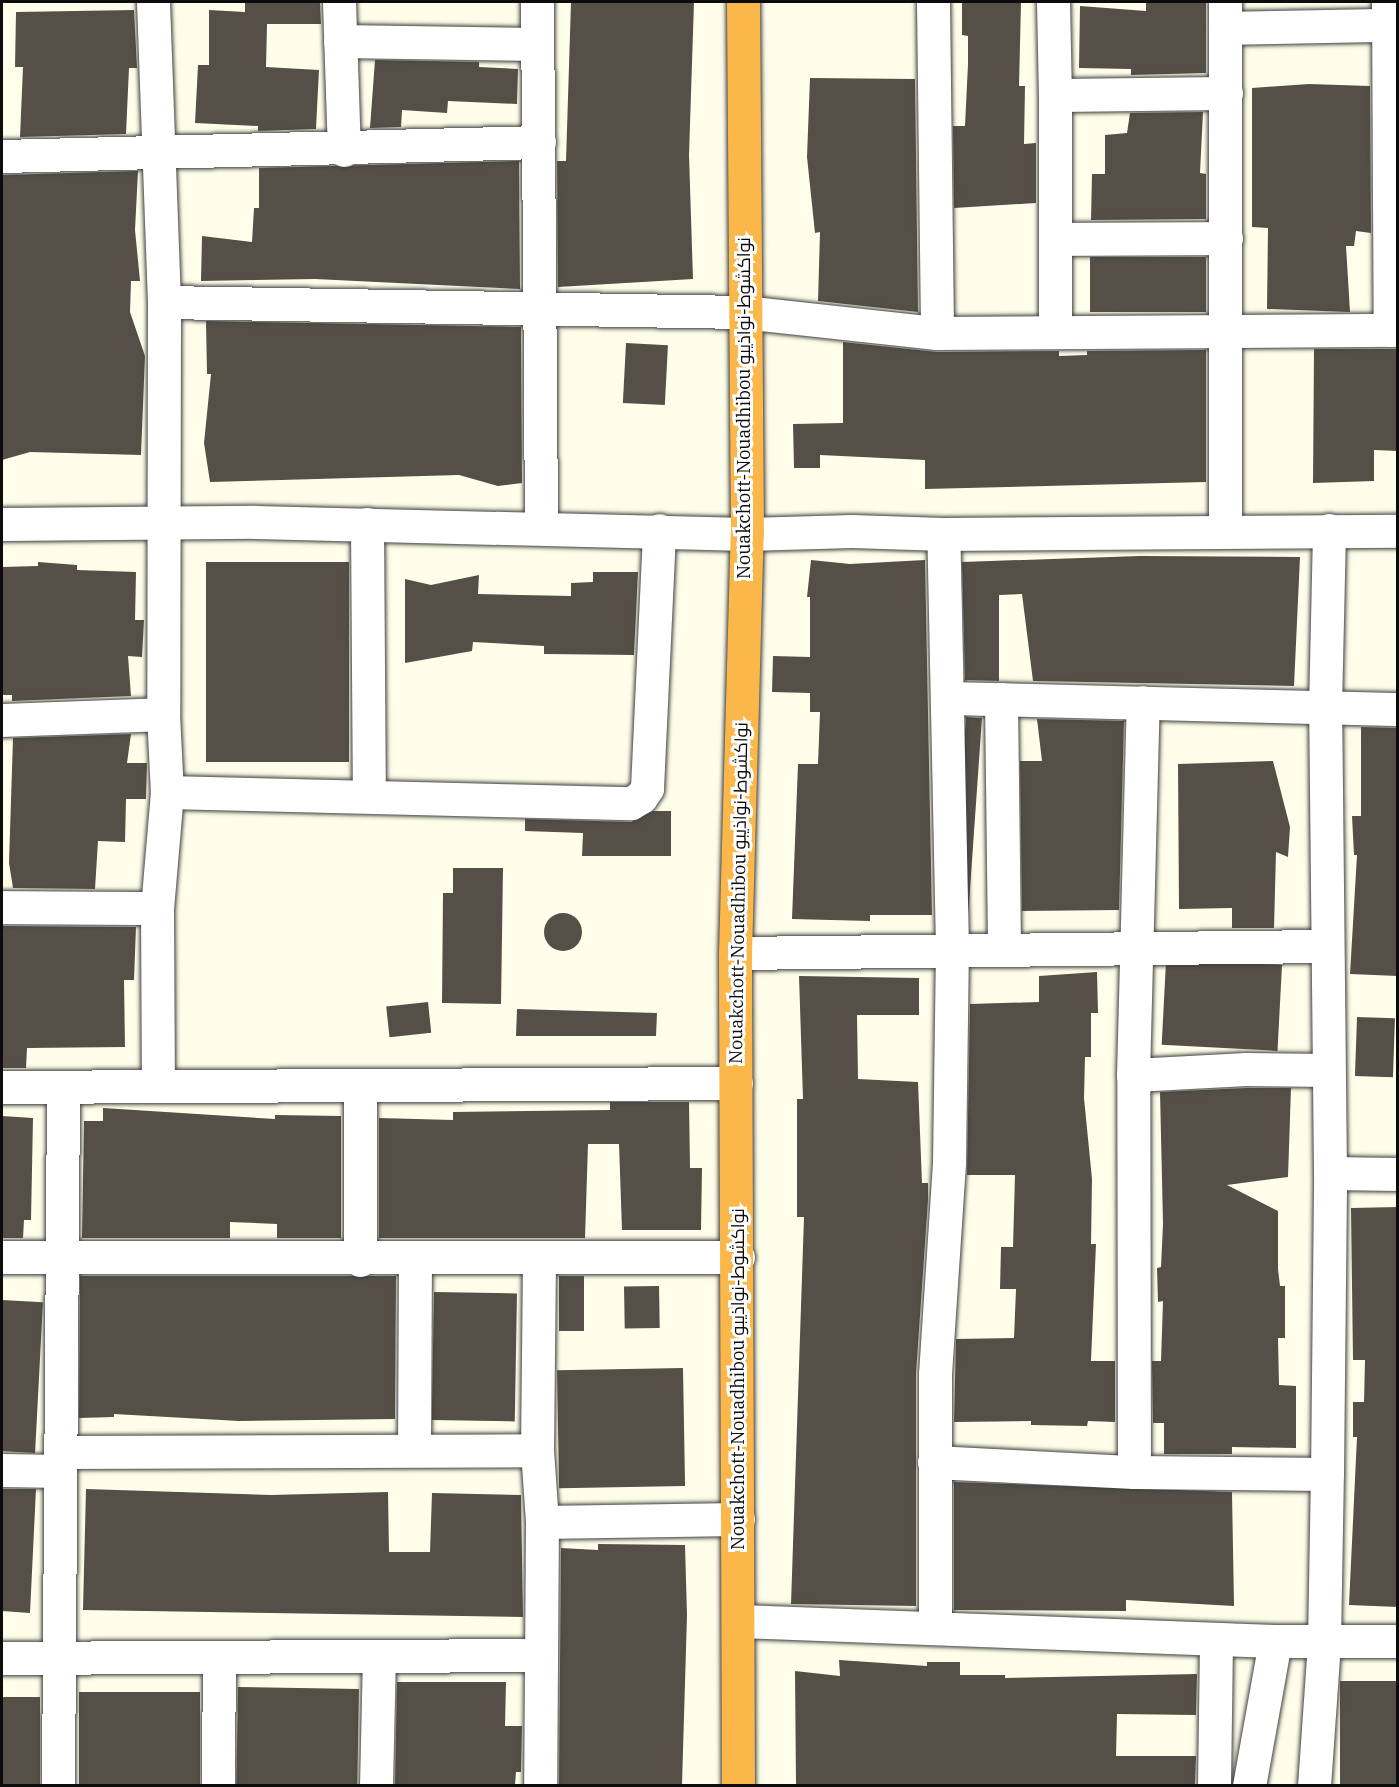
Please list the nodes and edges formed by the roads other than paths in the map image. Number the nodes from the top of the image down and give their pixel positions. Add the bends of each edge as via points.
1 (153, 2) edge
2 (339, 2) edge
3 (537, 2) edge
4 (743, 2) edge
5 (933, 2) edge
6 (1053, 2) edge
7 (1388, 13) edge
8 (1225, 15) edge
9 (340, 41) junction
10 (537, 44) junction
11 (1394, 78) edge
12 (1226, 93) junction
13 (1055, 95) junction
14 (539, 142) junction
15 (344, 150) junction
16 (157, 153) junction
17 (2, 156) edge
18 (1226, 238) junction
19 (1056, 239) junction
20 (164, 302) junction
21 (542, 306) junction
22 (742, 312) junction
23 (1226, 329) junction
24 (1055, 330) junction
25 (1394, 330) edge
26 (937, 333) junction
27 (163, 521) junction
28 (2, 524) edge
29 (367, 524) junction
30 (542, 526) junction
31 (659, 530) junction
32 (1329, 530) junction
33 (1225, 531) junction
34 (1398, 531) edge
35 (747, 534) junction
36 (942, 534) junction
37 (947, 698) junction
38 (1001, 699) junction
39 (1143, 702) junction
40 (1325, 708) junction
41 (1398, 709) edge
42 (163, 714) junction
43 (2, 720) edge
44 (167, 792) junction
45 (369, 795) junction
46 (2, 907) edge
47 (158, 908) junction
48 (1135, 946) junction
49 (1327, 946) junction
50 (952, 948) junction
51 (1004, 949) junction
52 (735, 953) junction
53 (1327, 1070) junction
54 (1133, 1075) junction
55 (158, 1083) junction
56 (736, 1083) junction
57 (360, 1086) junction
58 (2, 1087) edge
59 (63, 1087) junction
60 (1330, 1173) junction
61 (1398, 1174) edge
62 (64, 1256) junction
63 (2, 1257) edge
64 (738, 1257) junction
65 (539, 1258) junction
66 (415, 1259) junction
67 (360, 1260) junction
68 (414, 1448) junction
69 (537, 1450) junction
70 (60, 1461) junction
71 (934, 1462) junction
72 (2, 1470) edge
73 (1134, 1472) junction
74 (1327, 1474) junction
75 (738, 1519) junction
76 (542, 1522) junction
77 (740, 1621) junction
78 (935, 1628) junction
79 (1216, 1639) junction
80 (1275, 1641) junction
81 (1398, 1641) edge
82 (1324, 1642) junction
83 (539, 1655) junction
84 (379, 1656) junction
85 (2, 1658) edge
86 (57, 1658) junction
87 (219, 1658) junction
88 (58, 1785) edge
89 (218, 1785) edge
90 (376, 1785) edge
91 (540, 1785) edge
92 (738, 1785) edge
93 (1214, 1785) edge
94 (1249, 1785) edge
95 (1314, 1785) edge

1 - 16 street
2 - 9 street
3 - 10 street
4 - 22 highway, Nouakchott-Nouadhibou نواكشوط-نواذيبو
5 - 26 street
6 - 13 street
7 - 8 street
7 - 11 street
8 - 12 street
9 - 10 street
9 - 15 street
10 - 14 street
11 - 25 street
12 - 13 street
12 - 18 street
13 - 19 street
14 - 15 street
14 - 21 street
15 - 16 street
16 - 17 street
16 - 20 street
18 - 19 street
18 - 23 street
19 - 24 street
20 - 21 street
20 - 27 street
21 - 22 street
21 - 30 street
22 - 26 street
22 - 35 highway, Nouakchott-Nouadhibou نواكشوط-نواذيبو
23 - 24 street
23 - 25 street
23 - 33 street
24 - 26 street
27 - 28 street
27 - 29 street
27 - 42 street
29 - 30 street
29 - 45 street
30 - 31 street
31 - 35 street
31 - 45 street via 647,788 641,797 631,803
32 - 33 street
32 - 34 street
32 - 40 street
33 - 36 street
35 - 36 street
35 - 52 highway, Nouakchott-Nouadhibou نواكشوط-نواذيبو
36 - 37 street
37 - 38 street
37 - 50 street
38 - 39 street
38 - 51 street
39 - 40 street
39 - 48 street
40 - 41 street
40 - 49 street
42 - 43 street
42 - 44 street
44 - 45 street
44 - 47 street
46 - 47 street
47 - 55 street
48 - 49 street
48 - 51 street
48 - 54 street
49 - 53 street
50 - 51 street
50 - 52 street
50 - 71 street via 949,1162 935,1374
52 - 56 highway, Nouakchott-Nouadhibou نواكشوط-نواذيبو
53 - 54 street via 1246,1069
53 - 60 street
54 - 73 street
55 - 57 street
55 - 59 street
56 - 57 street
56 - 64 highway, Nouakchott-Nouadhibou نواكشوط-نواذيبو
57 - 67 street
58 - 59 street
59 - 62 street
60 - 61 street
60 - 74 street
62 - 63 street
62 - 67 street
62 - 70 street
64 - 65 street
64 - 75 highway, Nouakchott-Nouadhibou نواكشوط-نواذيبو
65 - 66 street
65 - 69 street
66 - 67 street
66 - 68 street
68 - 69 street
68 - 70 street
69 - 76 street
70 - 72 street
70 - 86 street
71 - 73 street
71 - 78 street
73 - 74 street
74 - 82 street
75 - 76 street
75 - 77 highway, Nouakchott-Nouadhibou نواكشوط-نواذيبو
76 - 83 street
77 - 78 street
77 - 92 highway, Nouakchott-Nouadhibou نواكشوط-نواذيبو
78 - 79 street
79 - 80 street
79 - 93 street
80 - 82 street
80 - 94 street
81 - 82 street
82 - 95 street
83 - 84 street
83 - 91 street
84 - 87 street
84 - 90 street
85 - 86 street
86 - 87 street
86 - 88 street
87 - 89 street

